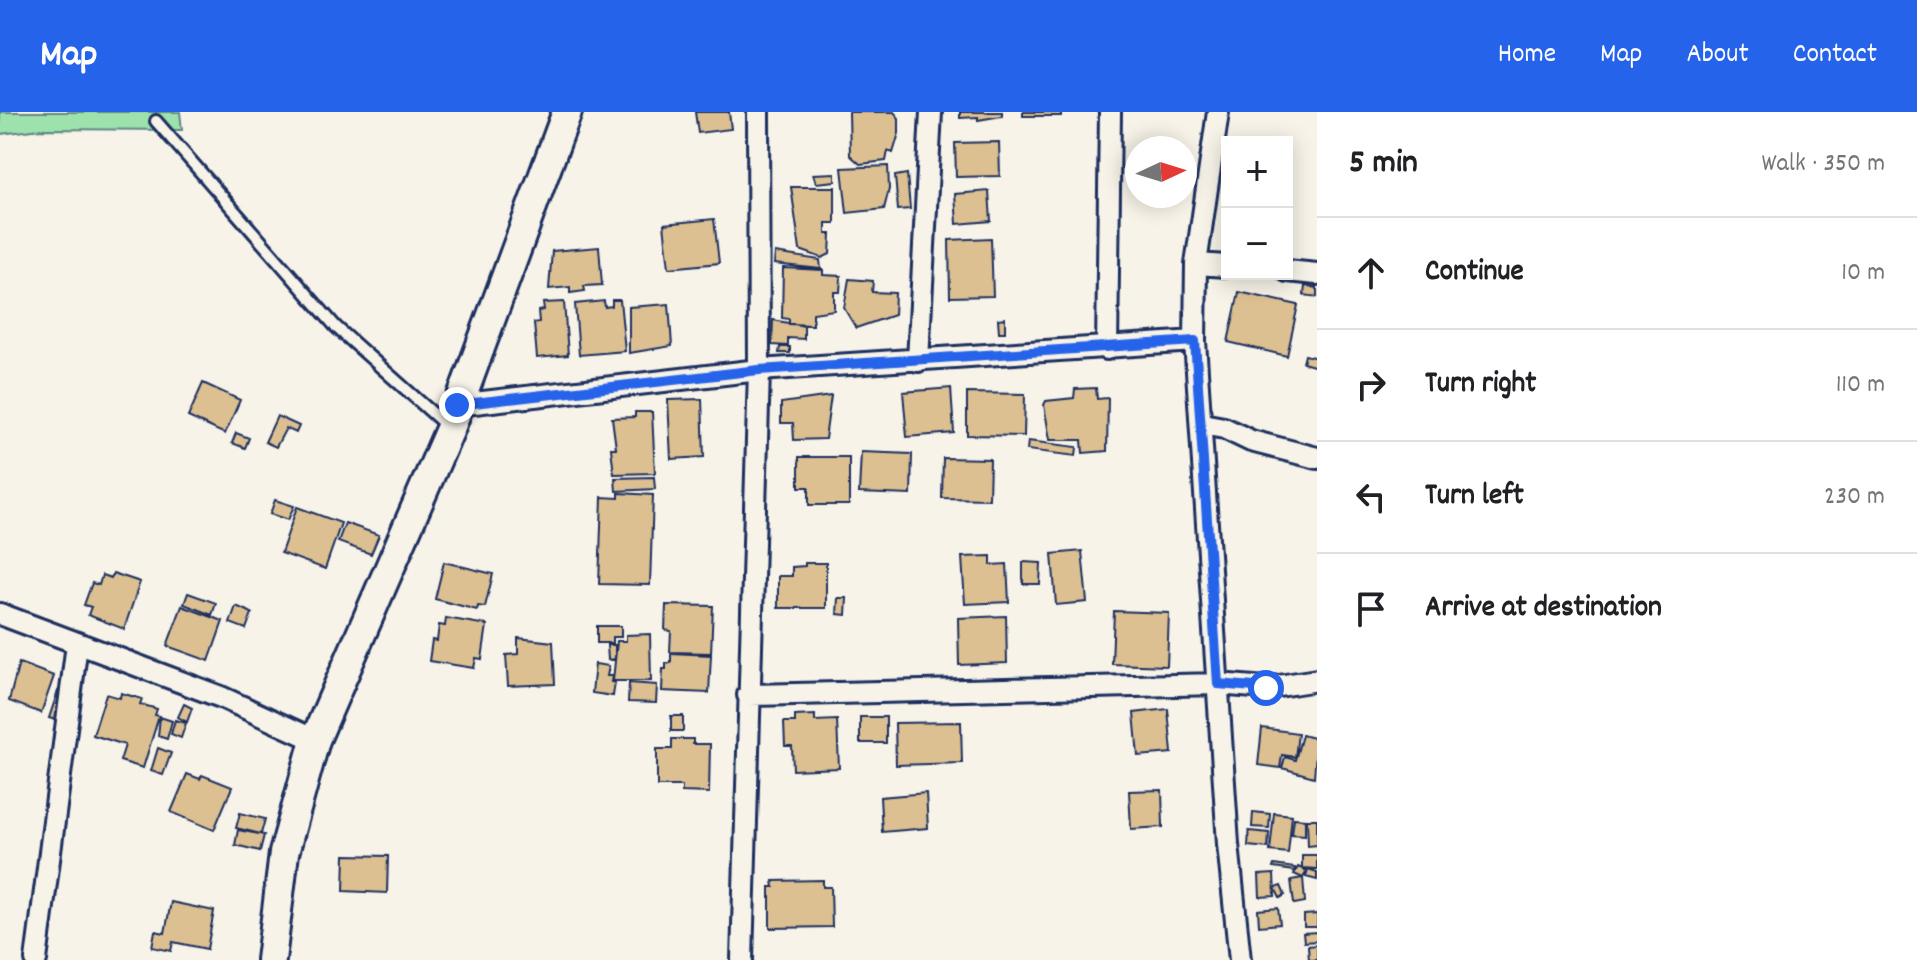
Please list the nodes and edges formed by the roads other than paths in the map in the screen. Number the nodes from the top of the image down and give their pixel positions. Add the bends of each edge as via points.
1 (567, 112) edge
2 (758, 112) edge
3 (931, 112) edge
4 (1110, 112) edge
5 (1218, 112) edge
6 (156, 121) dead end
7 (1196, 264) junction
8 (1221, 266) edge
9 (1293, 272) edge
10 (1317, 274) edge
11 (1195, 341) junction
12 (1107, 349) junction
13 (918, 361) junction
14 (759, 370) junction
15 (453, 417) junction
16 (1202, 424) junction
17 (1317, 458) edge
18 (0, 614) edge
19 (77, 644) junction
20 (1317, 680) edge
21 (1218, 684) junction
22 (748, 695) junction
23 (315, 740) junction
24 (36, 960) edge
25 (271, 960) edge
26 (742, 960) edge
27 (1240, 960) edge

1 - 15 street
2 - 14 street
3 - 13 street
4 - 12 street
5 - 7 street
6 - 15 lane via 336,327
7 - 8 street
7 - 11 street
9 - 10 street
11 - 12 street
11 - 16 street
12 - 13 street
13 - 14 street
14 - 15 street
14 - 22 street
15 - 23 street
16 - 17 street
16 - 21 street
18 - 19 street
19 - 23 street via 221,697
19 - 24 street
20 - 21 street via 1266,688
21 - 22 street
21 - 27 street
22 - 26 street
23 - 25 street via 284,853

